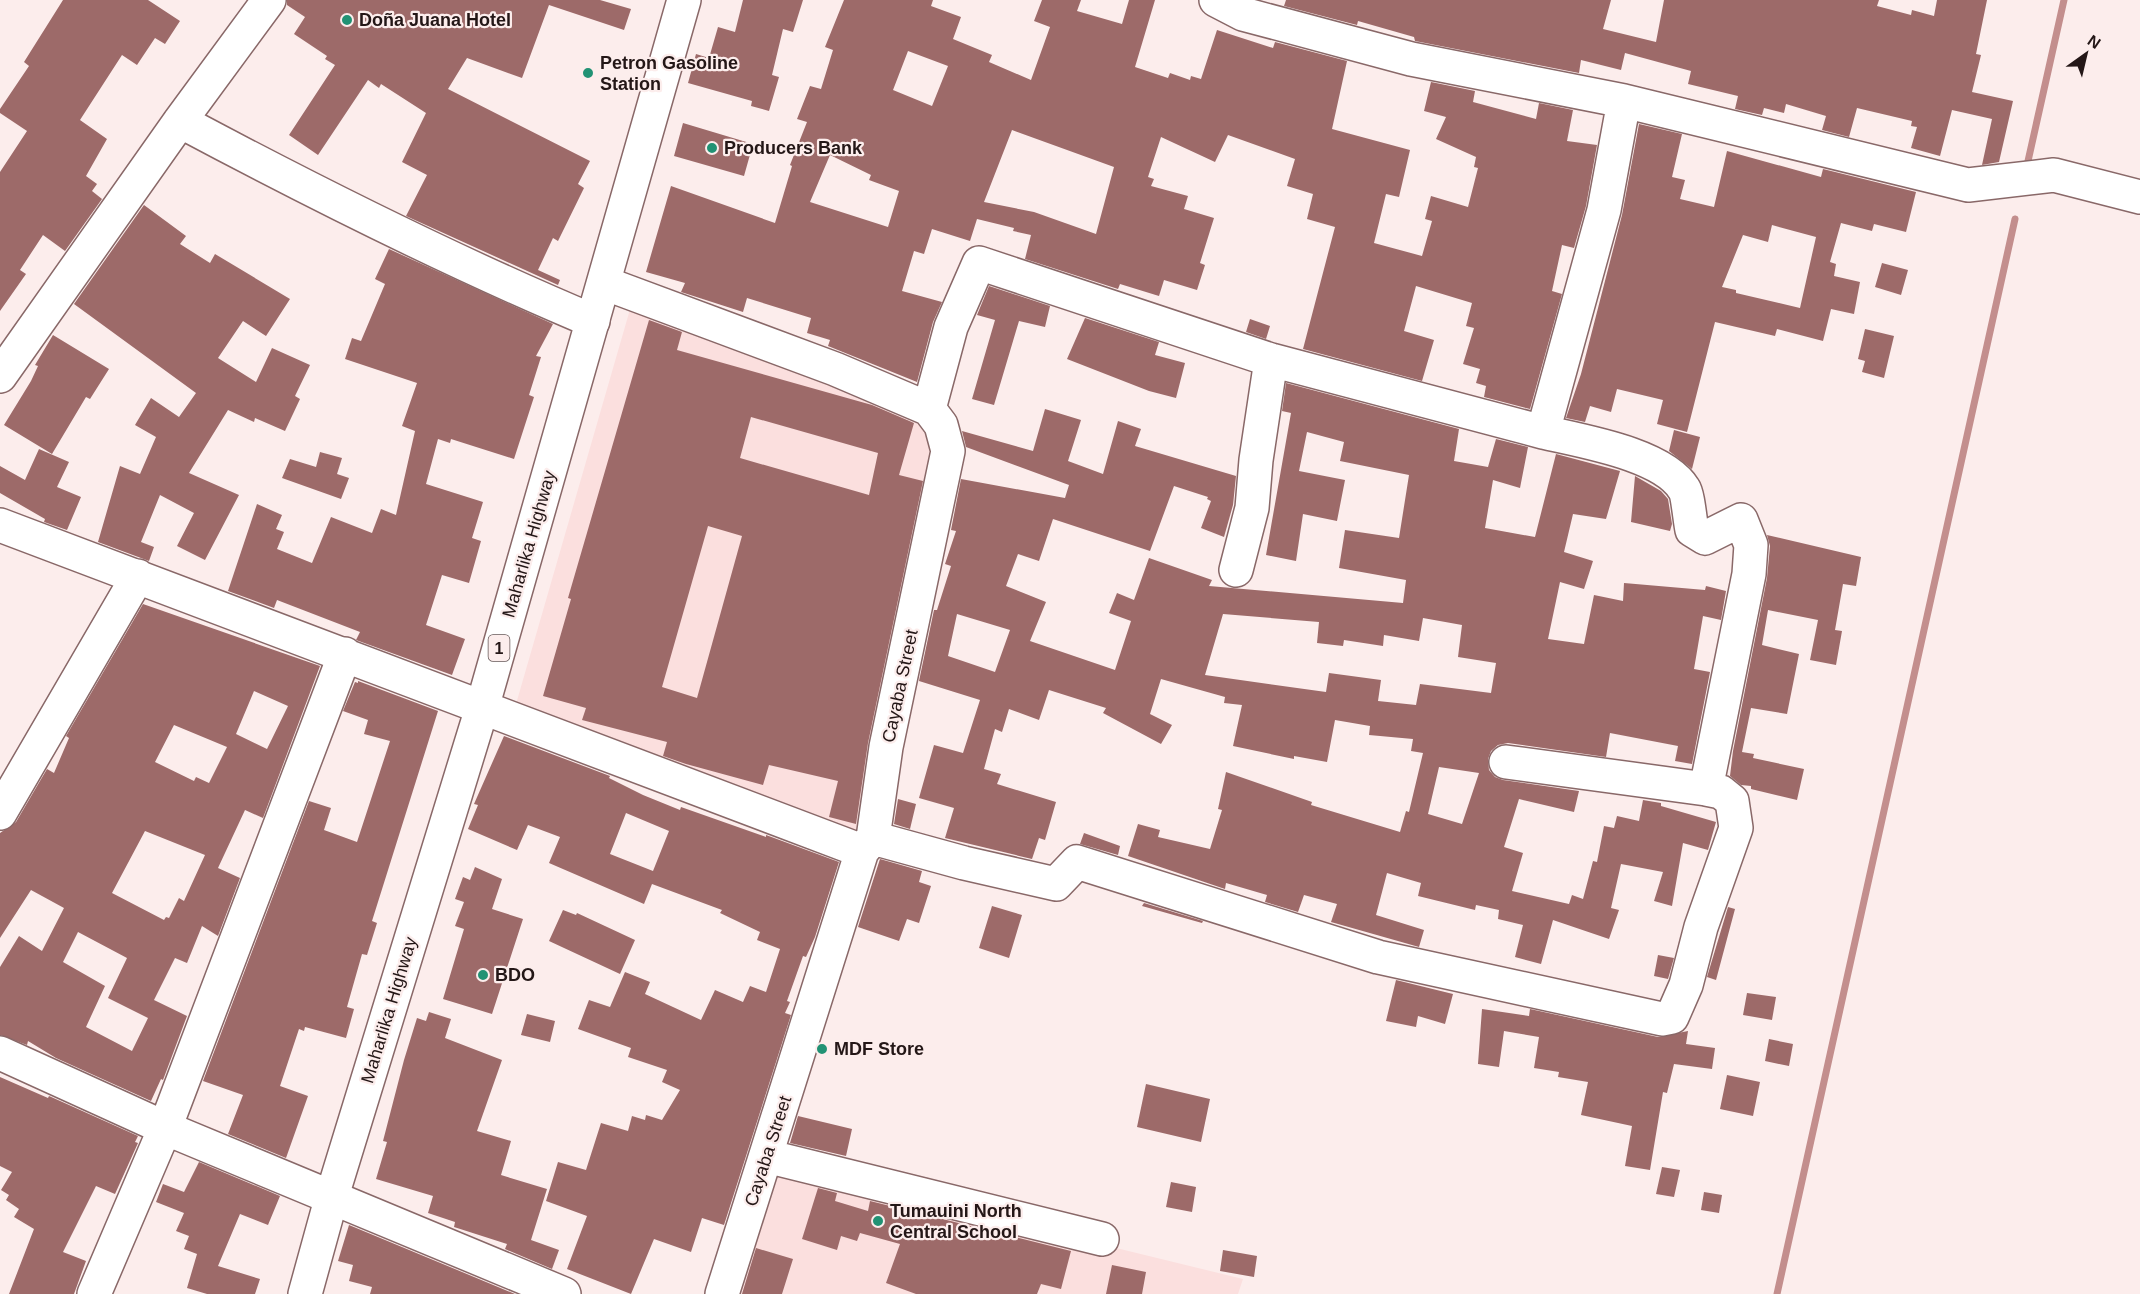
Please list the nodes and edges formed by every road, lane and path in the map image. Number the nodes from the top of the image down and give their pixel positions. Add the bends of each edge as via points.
1 (269, 0) edge
2 (684, 0) edge
3 (1216, 0) edge
4 (1624, 101) junction
5 (180, 121) junction
6 (2140, 197) edge
7 (604, 283) junction
8 (593, 321) junction
9 (1271, 360) junction
10 (0, 376) edge
11 (929, 409) junction
12 (1543, 432) junction
13 (0, 525) edge
14 (1236, 570) dead end
15 (138, 576) junction
16 (345, 654) junction
17 (482, 708) junction
18 (1506, 762) dead end
19 (1706, 789) junction
20 (0, 813) edge
21 (868, 844) junction
22 (0, 1053) edge
23 (165, 1128) junction
24 (766, 1156) junction
25 (332, 1196) junction
26 (1102, 1239) dead end
27 (94, 1294) edge
28 (305, 1294) edge
29 (564, 1294) edge
30 (722, 1294) edge

1 - 5 street
2 - 7 street, Maharlika Highway / 1
3 - 4 street via 1244,14 1410,59
4 - 6 street via 1968,185 2054,175
4 - 12 street via 1604,210
5 - 8 street via 345,208 522,292
5 - 10 street
7 - 8 street, Maharlika Highway / 1
7 - 11 street via 835,369
8 - 17 street, Maharlika Highway / 1
9 - 11 street via 979,263 951,327
9 - 12 street
9 - 14 street via 1252,508
11 - 21 street, Cayaba Street via 941,425 948,451
12 - 19 street via 1619,450 1652,464 1686,490 1692,530 1705,538 1741,520 1751,545 1749,574
13 - 15 street
15 - 16 street
15 - 20 street
16 - 17 street
16 - 23 street
17 - 21 street
17 - 25 street, Maharlika Highway / 1
18 - 19 street
19 - 21 street via 1721,792 1732,801 1736,828 1678,1007 1672,1017 1662,1019 1378,957 1077,862 1056,884
21 - 24 street, Cayaba Street
22 - 23 street
23 - 25 street
23 - 27 street
24 - 26 street
24 - 30 street, Cayaba Street
25 - 28 street, Maharlika Highway / 1
25 - 29 street

